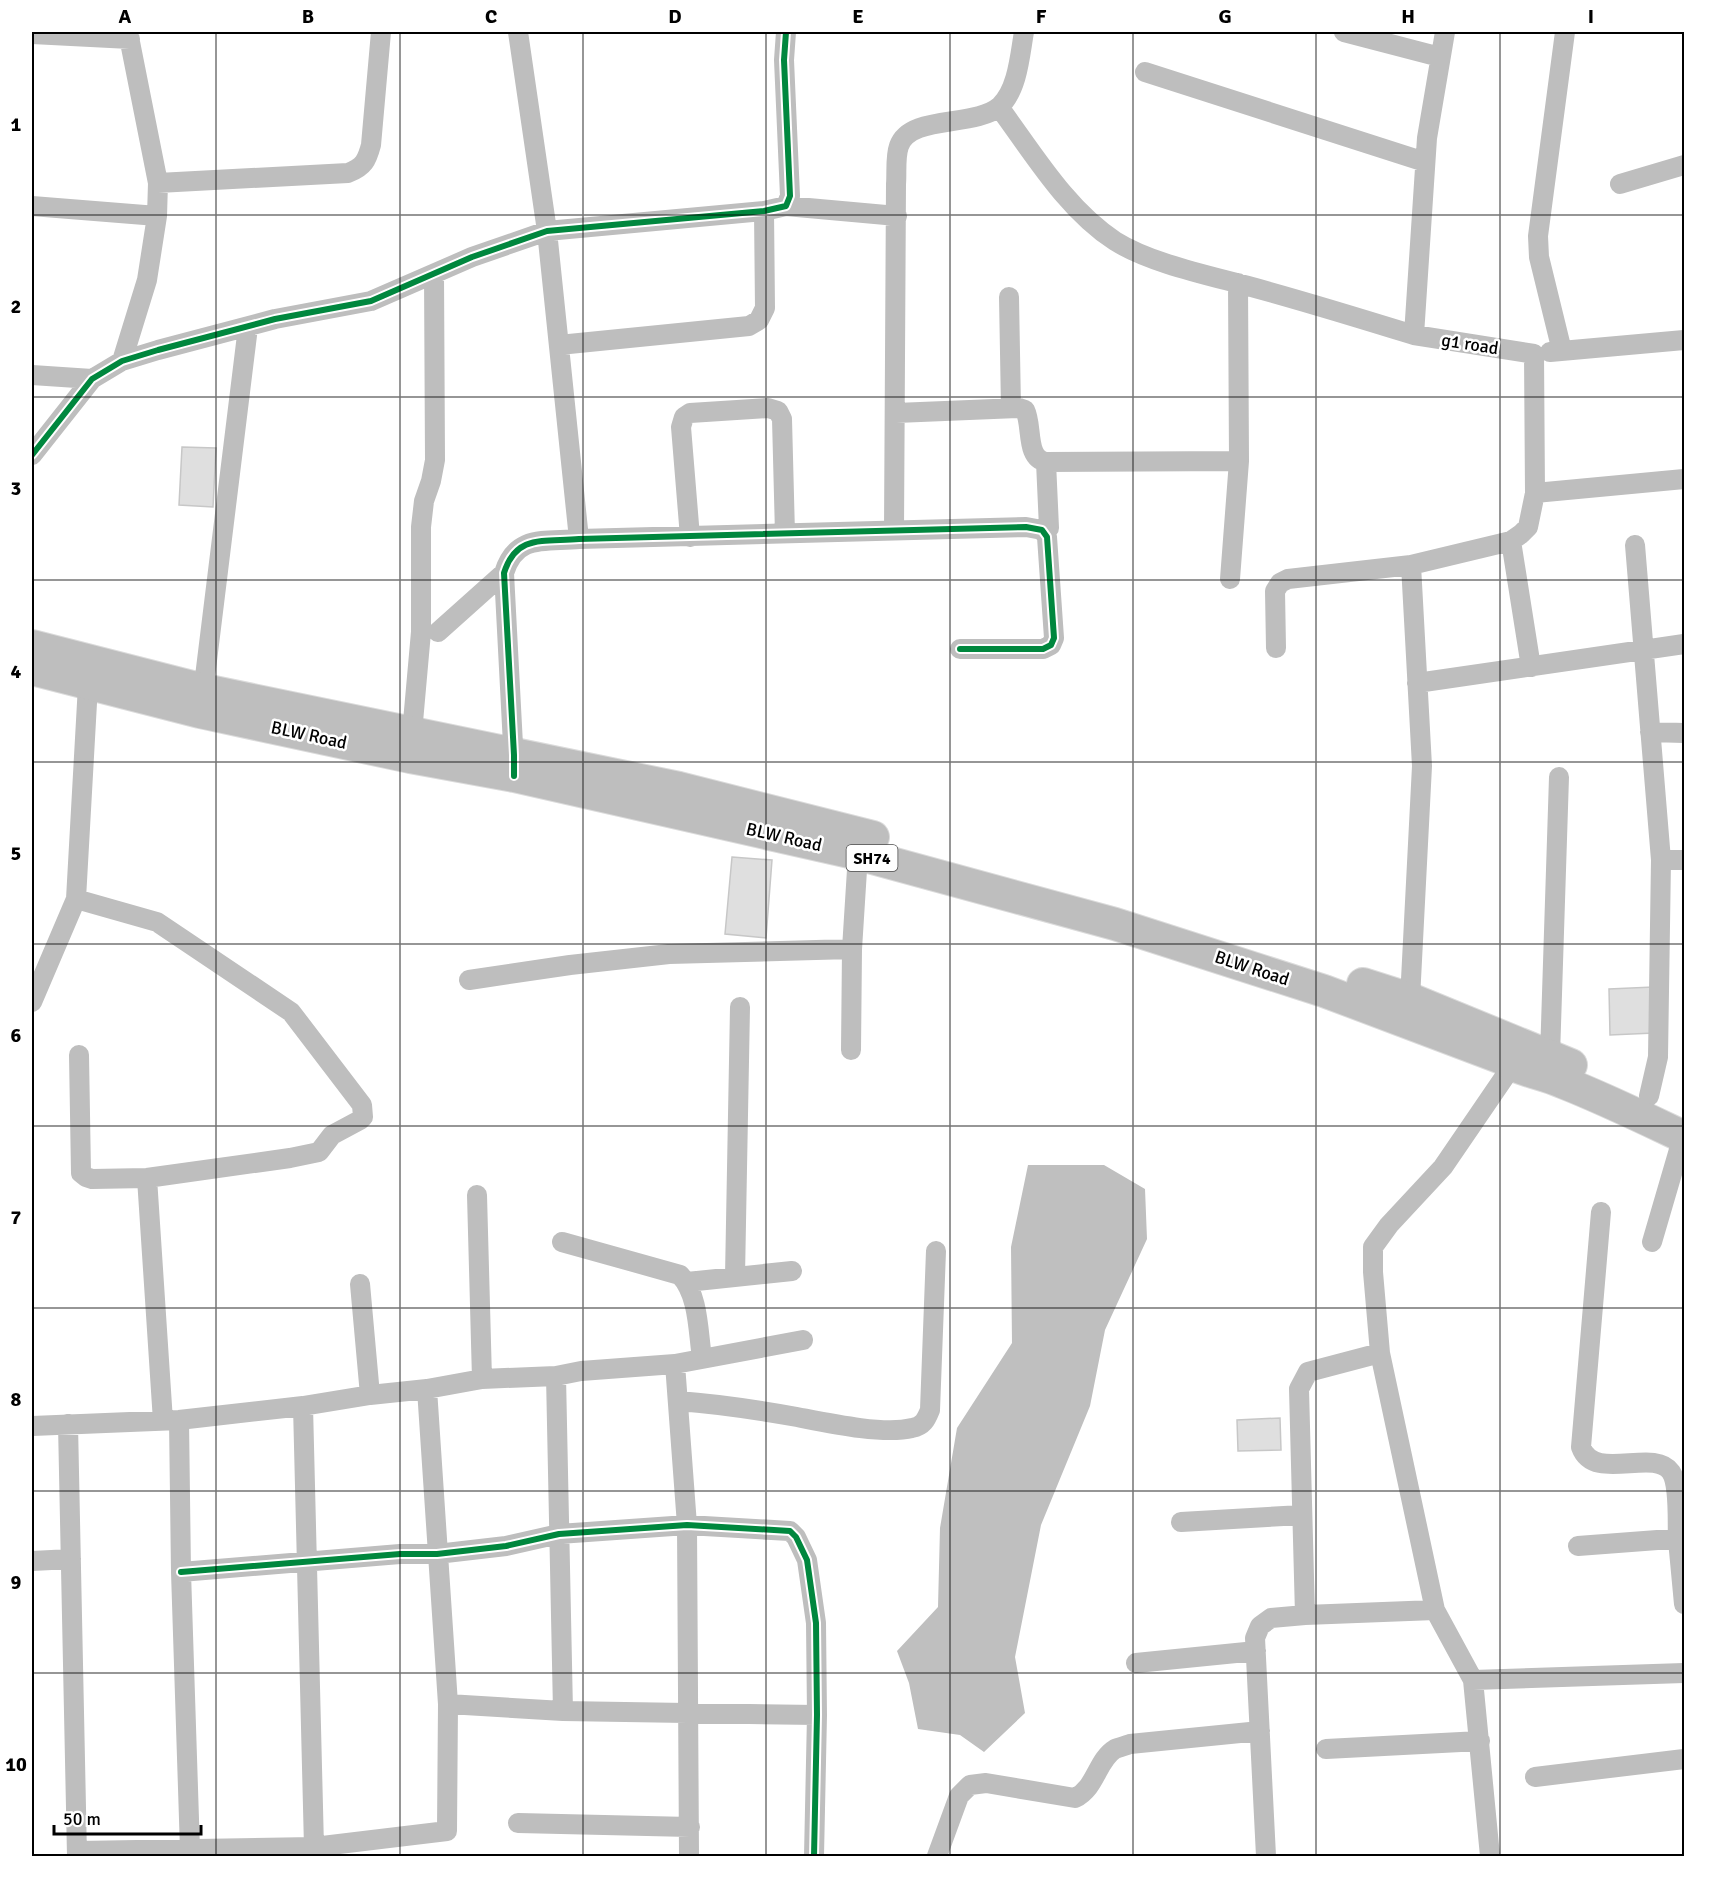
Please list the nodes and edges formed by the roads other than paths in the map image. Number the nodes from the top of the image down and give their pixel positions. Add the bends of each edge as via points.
1 (381, 32) edge
2 (518, 32) edge
3 (786, 32) edge
4 (1024, 32) edge
5 (1344, 32) edge
6 (1445, 32) edge
7 (1564, 32) edge
8 (32, 34) edge
9 (129, 35) edge
10 (1440, 57) junction
11 (1145, 72) dead end
12 (999, 106) junction
13 (1425, 162) junction
14 (1684, 165) edge
15 (158, 183) junction
16 (1620, 183) dead end
17 (32, 206) edge
18 (786, 206) junction
19 (764, 211) junction
20 (157, 216) junction
21 (897, 216) junction
22 (547, 231) junction
23 (434, 274) junction
24 (1238, 283) junction
25 (1009, 297) dead end
26 (248, 327) junction
27 (1414, 335) junction
28 (1684, 340) edge
29 (559, 345) junction
30 (1562, 351) junction
31 (1534, 354) junction
32 (122, 361) junction
33 (32, 375) edge
34 (92, 379) junction
35 (1011, 408) junction
36 (896, 413) junction
37 (35, 446) edge
38 (1046, 462) junction
39 (1239, 462) junction
40 (1684, 479) edge
41 (1534, 493) junction
42 (1049, 528) dead end
43 (894, 531) junction
44 (785, 534) junction
45 (690, 537) junction
46 (579, 539) junction
47 (1511, 541) junction
48 (1635, 545) dead end
49 (1411, 565) junction
50 (504, 573) junction
51 (1230, 579) dead end
52 (438, 632) dead end
53 (1684, 644) edge
54 (32, 646) edge
55 (1275, 648) dead end
56 (960, 649) dead end
57 (1643, 651) junction
58 (1531, 667) junction
59 (32, 669) edge
60 (1417, 683) junction
61 (88, 685) junction
62 (202, 701) junction
63 (1650, 732) junction
64 (412, 733) junction
65 (1684, 733) edge
66 (514, 765) junction
67 (1559, 777) dead end
68 (858, 854) junction
69 (1661, 860) junction
70 (1684, 860) edge
71 (76, 898) junction
72 (852, 949) junction
73 (469, 980) dead end
74 (32, 1002) edge
75 (740, 1006) dead end
76 (1424, 1012) junction
77 (851, 1050) dead end
78 (79, 1055) dead end
79 (1550, 1056) junction
80 (1512, 1066) junction
81 (1589, 1082) junction
82 (1649, 1096) junction
83 (1684, 1129) edge
84 (147, 1178) junction
85 (477, 1195) dead end
86 (1601, 1212) dead end
87 (562, 1242) dead end
88 (1652, 1242) dead end
89 (936, 1251) dead end
90 (792, 1271) dead end
91 (735, 1277) junction
92 (687, 1282) junction
93 (360, 1284) dead end
94 (803, 1340) dead end
95 (1380, 1353) junction
96 (702, 1359) junction
97 (675, 1364) junction
98 (556, 1376) junction
99 (482, 1379) junction
100 (427, 1389) junction
101 (370, 1395) junction
102 (678, 1401) junction
103 (303, 1406) junction
104 (171, 1421) junction
105 (68, 1424) junction
106 (32, 1426) edge
107 (1302, 1515) junction
108 (1181, 1522) dead end
109 (687, 1525) junction
110 (559, 1534) junction
111 (1681, 1538) edge
112 (1578, 1546) dead end
113 (438, 1554) junction
114 (71, 1559) junction
115 (32, 1561) edge
116 (308, 1561) junction
117 (181, 1572) junction
118 (1684, 1604) edge
119 (1436, 1610) junction
120 (1305, 1615) junction
121 (1256, 1651) junction
122 (1136, 1663) dead end
123 (1684, 1673) edge
124 (1473, 1680) junction
125 (448, 1704) junction
126 (562, 1711) junction
127 (689, 1713) junction
128 (817, 1715) junction
129 (1260, 1731) junction
130 (1480, 1741) junction
131 (1326, 1749) dead end
132 (1684, 1759) edge
133 (1535, 1777) dead end
134 (518, 1823) dead end
135 (690, 1827) junction
136 (314, 1847) junction
137 (190, 1850) junction
138 (350, 1850) edge
139 (77, 1854) edge
140 (689, 1857) edge
141 (814, 1857) edge
142 (937, 1857) edge
143 (1266, 1857) edge
144 (1490, 1857) edge

1 - 15 street via 371,145 366,162 357,170
2 - 22 street
3 - 18 street via 790,196
4 - 12 street via 1014,80
5 - 10 street
6 - 10 street
7 - 30 street via 1538,236 1539,257
8 - 9 street
9 - 15 street
10 - 13 street
11 - 13 street
12 - 21 street via 973,119 916,128 906,135 899,146
12 - 24 street, g1 road via 1057,185 1115,241 1141,254
13 - 27 street
14 - 16 street
15 - 20 street
17 - 20 street
18 - 19 street
18 - 21 street
19 - 22 street
19 - 29 street via 765,308 759,320 749,326
20 - 32 street via 147,280
21 - 36 street
22 - 23 street
22 - 29 street
23 - 26 street via 371,301
23 - 64 street via 435,460 421,527 421,632
24 - 27 street, g1 road
24 - 39 street
25 - 35 street
26 - 32 street
26 - 62 street
27 - 31 street, g1 road
28 - 30 street, g1 road
29 - 46 street
30 - 31 street, g1 road
31 - 41 street
32 - 34 street
33 - 34 street
34 - 37 street
35 - 36 street
35 - 38 street via 1025,410 1034,455
36 - 43 street
38 - 39 street
38 - 42 street
39 - 51 street
40 - 41 street
41 - 47 street via 1528,527
43 - 44 street
43 - 56 street via 1026,527 1042,530 1047,537 1054,638 1051,645 1043,649
44 - 45 street
44 - 45 street via 782,419 778,411 768,408 690,413 684,417 681,427
45 - 46 street
46 - 50 street via 527,544 508,559
47 - 49 street
47 - 58 street
48 - 57 street
49 - 55 street via 1280,583 1275,591
49 - 60 street
50 - 52 street
50 - 66 street
53 - 57 street
54 - 62 main road, SH74
57 - 58 street
57 - 63 street
58 - 60 street
59 - 61 main road, BLW Road / SH74
60 - 76 street via 1422,766
61 - 62 main road, BLW Road / SH74
61 - 71 street
62 - 64 main road, SH74
62 - 66 main road, BLW Road / SH74 via 410,757
63 - 65 street
63 - 69 street
64 - 66 main road, SH74
66 - 68 main road, BLW Road / SH74
66 - 76 main road, SH74 via 679,788 828,825 1161,919
67 - 79 street
68 - 72 street
68 - 76 main road, BLW Road / SH74 via 1115,924 1324,991
69 - 70 street
69 - 82 street via 1658,1057
71 - 74 street
71 - 84 street via 157,922 291,1012 362,1104 360,1120 332,1135 318,1152
72 - 73 street via 669,954
72 - 77 street
75 - 91 street
76 - 79 main road, SH74
76 - 80 main road, BLW Road / SH74
78 - 84 street via 81,1173 92,1179
79 - 81 main road, SH74
80 - 81 main road, BLW Road / SH74 via 1550,1077
80 - 95 street via 1443,1167 1373,1247
81 - 82 main road, SH74
81 - 83 main road, BLW Road / SH74
82 - 83 main road, SH74
83 - 88 street
84 - 104 street
85 - 99 street
86 - 111 street via 1581,1447 1584,1455 1595,1463 1660,1464 1671,1472
87 - 92 street via 680,1275
89 - 102 street via 930,1410 925,1422 915,1428 898,1431 844,1426 726,1404
90 - 91 street
91 - 92 street
92 - 96 street
93 - 101 street
94 - 96 street
95 - 107 street via 1308,1372 1303,1379 1299,1389
95 - 119 street
96 - 97 street
97 - 98 street
97 - 102 street
98 - 99 street
98 - 110 street
99 - 100 street
100 - 101 street
100 - 113 street
101 - 103 street
102 - 109 street
103 - 104 street
103 - 116 street
104 - 105 street
104 - 117 street
105 - 106 street
105 - 114 street
107 - 108 street
107 - 120 street
109 - 110 street
109 - 127 street
109 - 128 street via 780,1529 796,1537 807,1560 816,1623
110 - 113 street via 506,1546
110 - 126 street
111 - 112 street
111 - 118 street
113 - 116 street
113 - 125 street
114 - 115 street
114 - 139 street
116 - 117 street
116 - 136 street
117 - 137 street
119 - 120 street
119 - 124 street
120 - 121 street via 1271,1618 1260,1626 1255,1638
121 - 122 street
121 - 129 street
123 - 124 street
124 - 130 street
125 - 126 street
125 - 138 street via 447,1831
126 - 127 street
127 - 128 street
127 - 135 street
128 - 141 street
129 - 142 street via 1130,1744 1114,1750 1085,1793 1075,1798 986,1782 970,1785 958,1796
129 - 143 street
130 - 131 street
130 - 144 street
132 - 133 street
134 - 135 street
135 - 140 street
136 - 137 street
136 - 138 street
137 - 139 street

